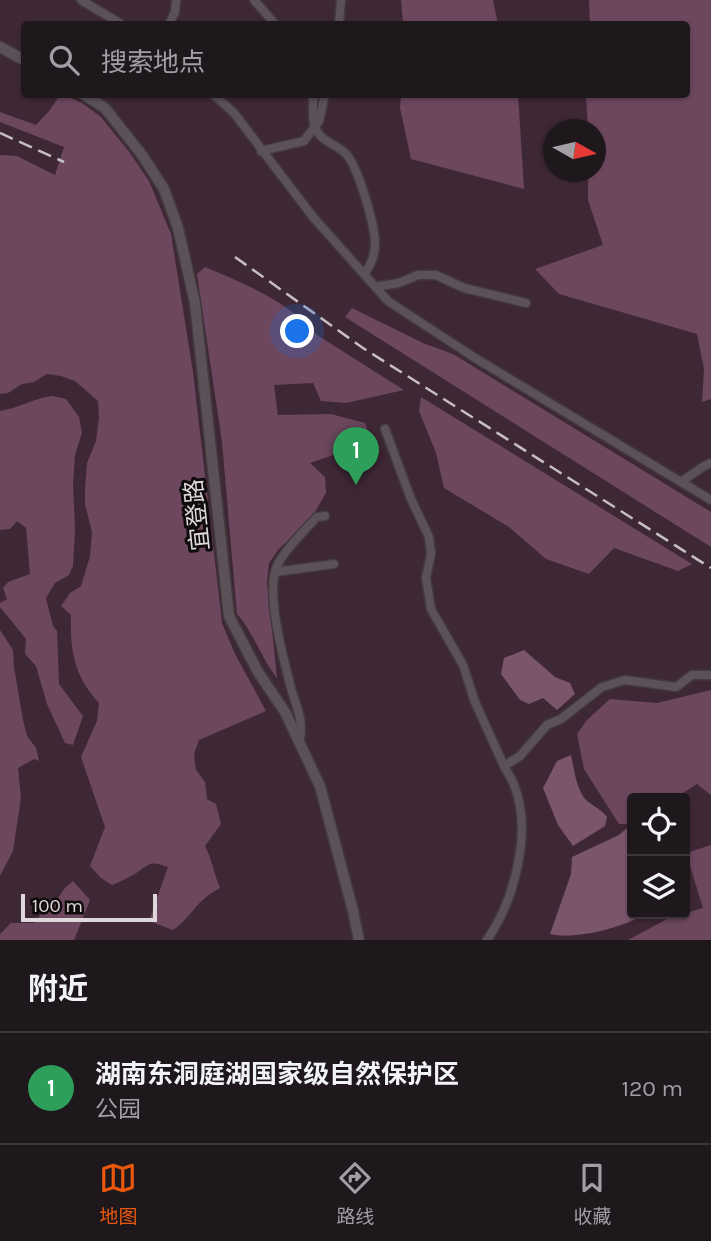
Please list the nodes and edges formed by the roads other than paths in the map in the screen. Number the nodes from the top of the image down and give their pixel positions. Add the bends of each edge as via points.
1 (81, 0) edge
2 (176, 0) edge
3 (254, 0) edge
4 (341, 0) edge
5 (116, 21) edge
6 (170, 21) edge
7 (272, 21) edge
8 (339, 21) edge
9 (0, 47) edge
10 (21, 58) edge
11 (89, 98) edge
12 (217, 98) edge
13 (313, 98) edge
14 (324, 98) edge
15 (314, 127) junction
16 (261, 151) junction
17 (364, 274) junction
18 (380, 286) dead end
19 (526, 303) dead end
20 (385, 429) dead end
21 (711, 463) edge
22 (681, 482) junction
23 (711, 500) edge
24 (325, 516) dead end
25 (334, 564) dead end
26 (275, 572) junction
27 (711, 675) edge
28 (300, 740) junction
29 (504, 766) junction
30 (359, 940) edge
31 (487, 940) edge

1 - 5 street
2 - 6 street
3 - 7 street
4 - 8 street
9 - 10 street
11 - 28 street, 宜登路 via 104,108 142,155 164,189 178,228 195,303 229,616
12 - 16 street
13 - 15 street
14 - 15 street
15 - 16 street via 304,141
15 - 17 street via 325,141 346,153 356,170 375,243
16 - 17 street
17 - 22 street via 388,300 475,358
18 - 19 street via 436,275 464,288
20 - 29 street via 429,537 426,578 432,609 463,665
21 - 22 street
22 - 23 street
24 - 26 street via 317,517 291,546
25 - 26 street
26 - 28 street via 276,620 302,723
27 - 29 street via 692,675 676,687 625,680 602,687 561,719 547,724 520,756
28 - 30 street, 宜登路 via 320,786
29 - 31 street via 515,786 523,831 509,899

